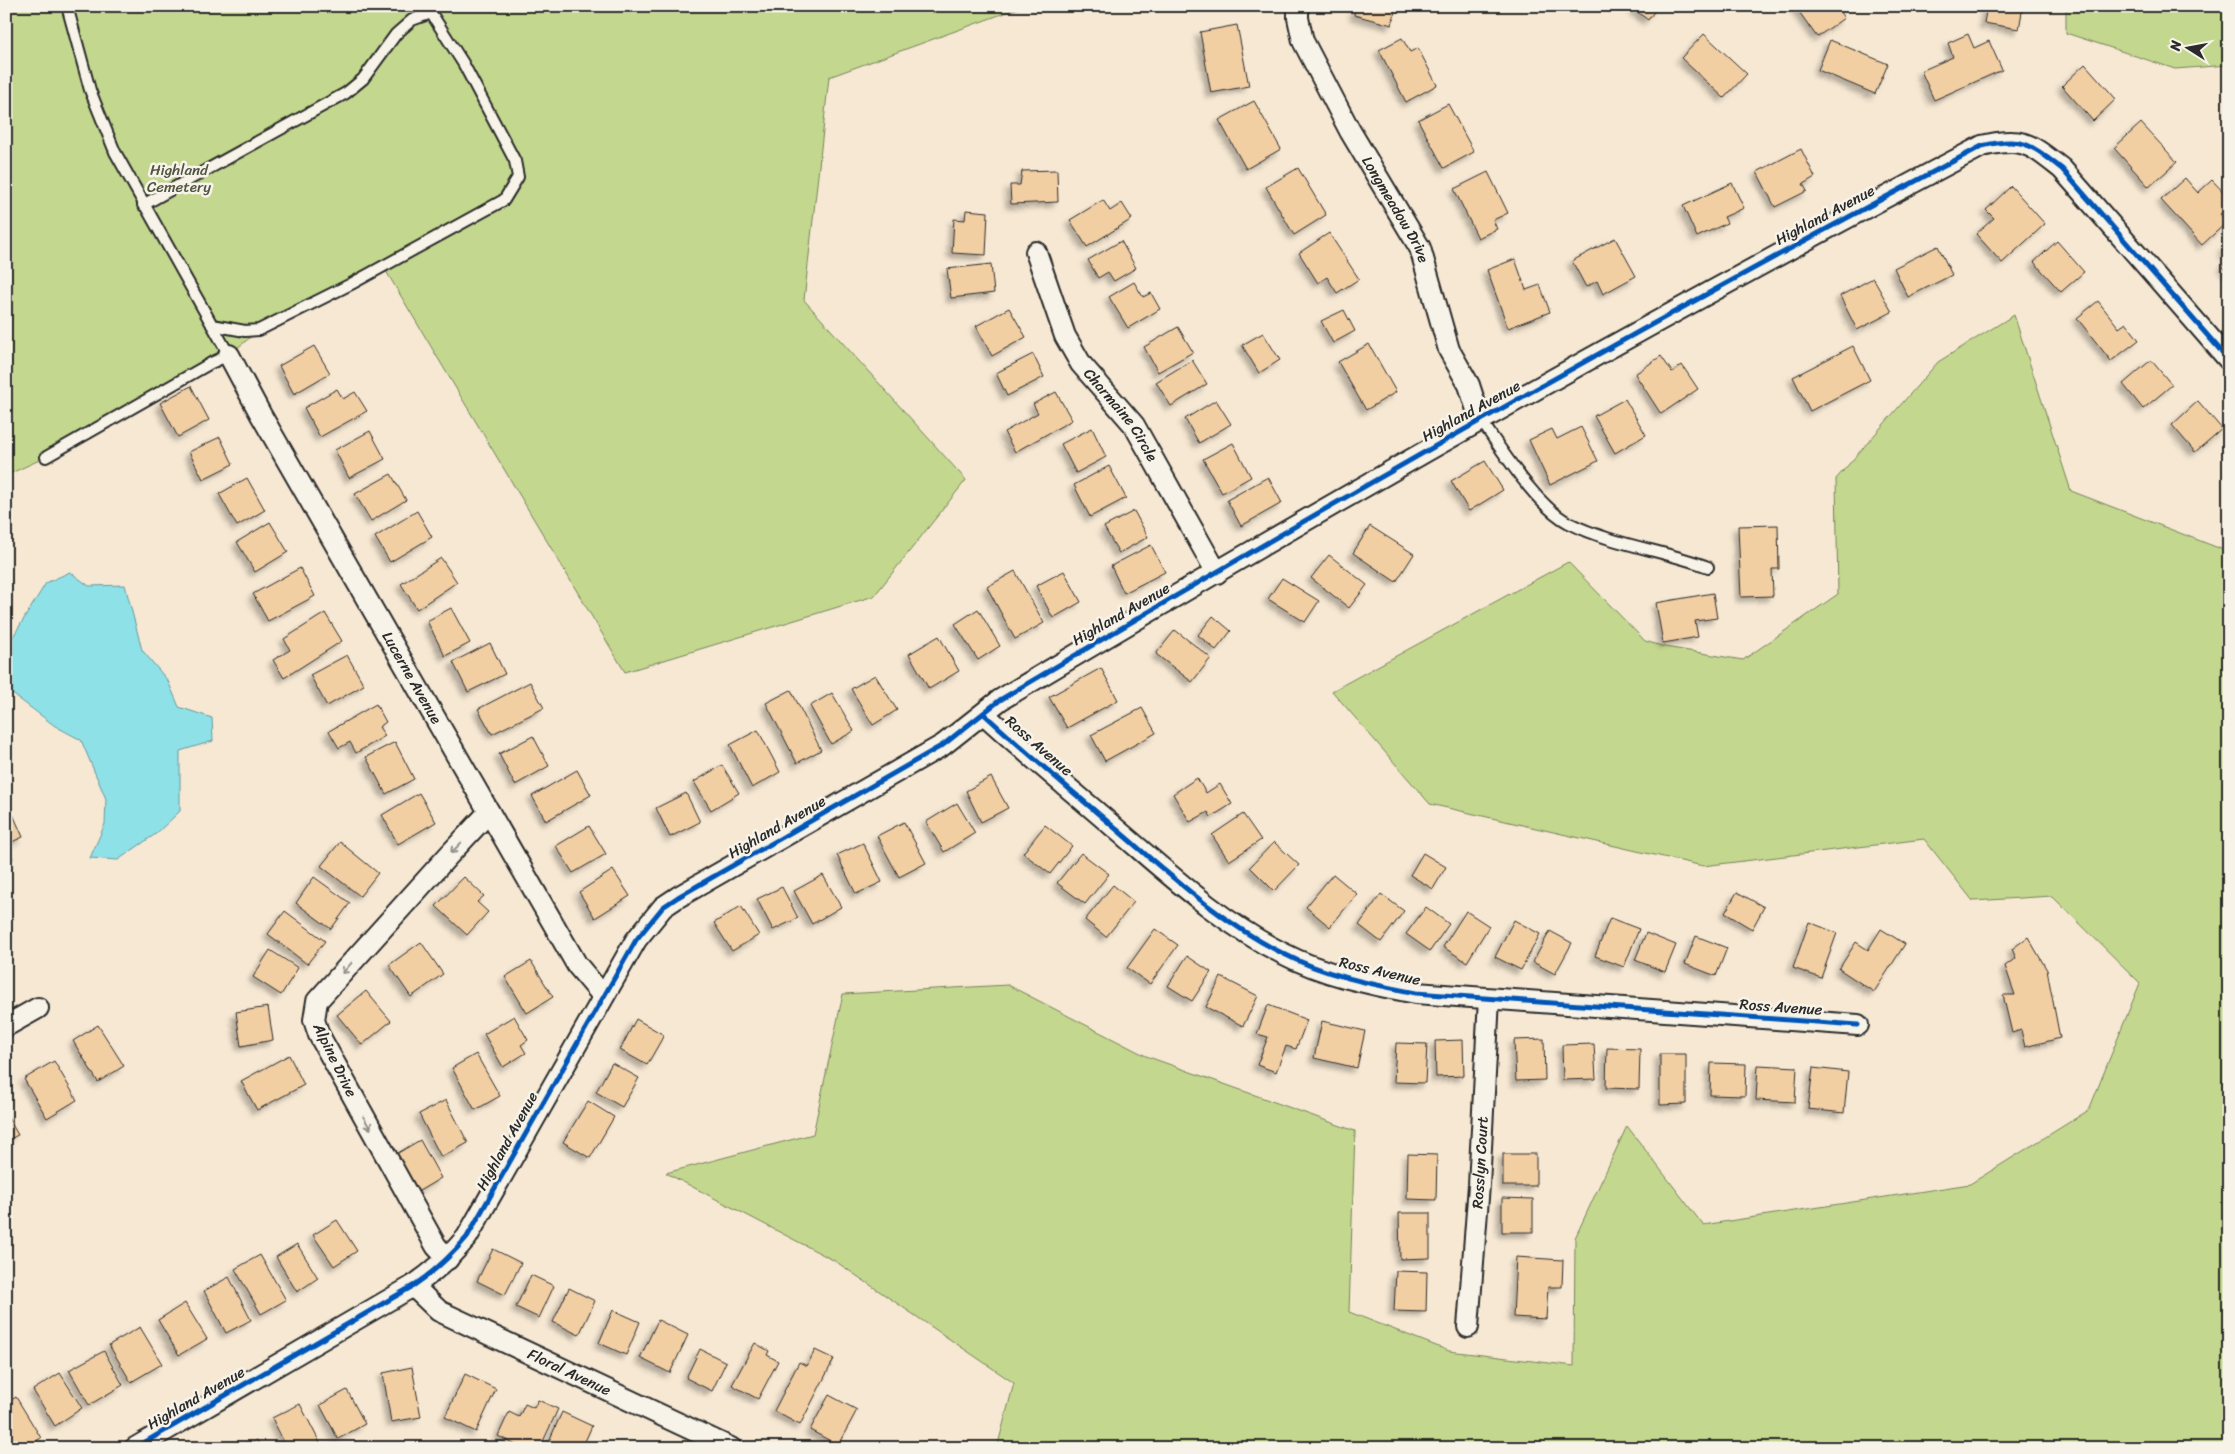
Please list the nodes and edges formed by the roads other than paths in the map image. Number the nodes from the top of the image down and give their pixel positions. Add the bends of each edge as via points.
1 (67, 6) edge
2 (1298, 6) edge
3 (428, 9) edge
4 (143, 205) junction
5 (1036, 252) dead end
6 (212, 325) junction
7 (229, 355) junction
8 (2229, 360) edge
9 (1480, 419) junction
10 (46, 457) dead end
11 (1708, 567) dead end
12 (1217, 573) junction
13 (984, 714) junction
14 (489, 812) junction
15 (603, 996) junction
16 (1489, 999) junction
17 (38, 1008) dead end
18 (1858, 1025) dead end
19 (6, 1026) edge
20 (448, 1259) junction
21 (413, 1286) junction
22 (1468, 1327) dead end
23 (135, 1448) edge
24 (731, 1448) edge

1 - 4 lane via 90,90 115,152
2 - 9 street, Longmeadow Drive via 1303,41 1350,131 1420,248 1449,350 1468,385
3 - 4 lane via 396,34 363,79 346,93
3 - 6 lane via 463,63 516,161 518,177 504,200 259,330
4 - 6 lane
5 - 12 street, Charmaine Circle via 1065,336 1081,364 1134,426
6 - 7 lane
7 - 10 lane
7 - 14 street, Lucerne Avenue
8 - 9 street, Highland Avenue via 2062,169 2028,146 2005,140 1982,146 1807,238
9 - 11 lane via 1523,478 1549,508 1568,523 1605,538 1683,557
9 - 12 street, Highland Avenue
12 - 13 street, Highland Avenue via 1016,691
13 - 15 street, Highland Avenue via 943,745 663,907 636,940
13 - 16 street, Ross Avenue via 1175,879 1233,924 1282,953 1316,968 1364,982 1416,993
14 - 15 street, Lucerne Avenue via 577,965
14 -> 20 street, Alpine Drive via 317,1001 314,1020 358,1108 436,1246
15 - 20 street, Highland Avenue via 467,1237
16 - 18 street, Ross Avenue
16 - 22 street, Rosslyn Court
17 - 19 street
20 - 21 street, Highland Avenue
21 - 23 street, Highland Avenue
21 - 24 street, Floral Avenue via 439,1311

